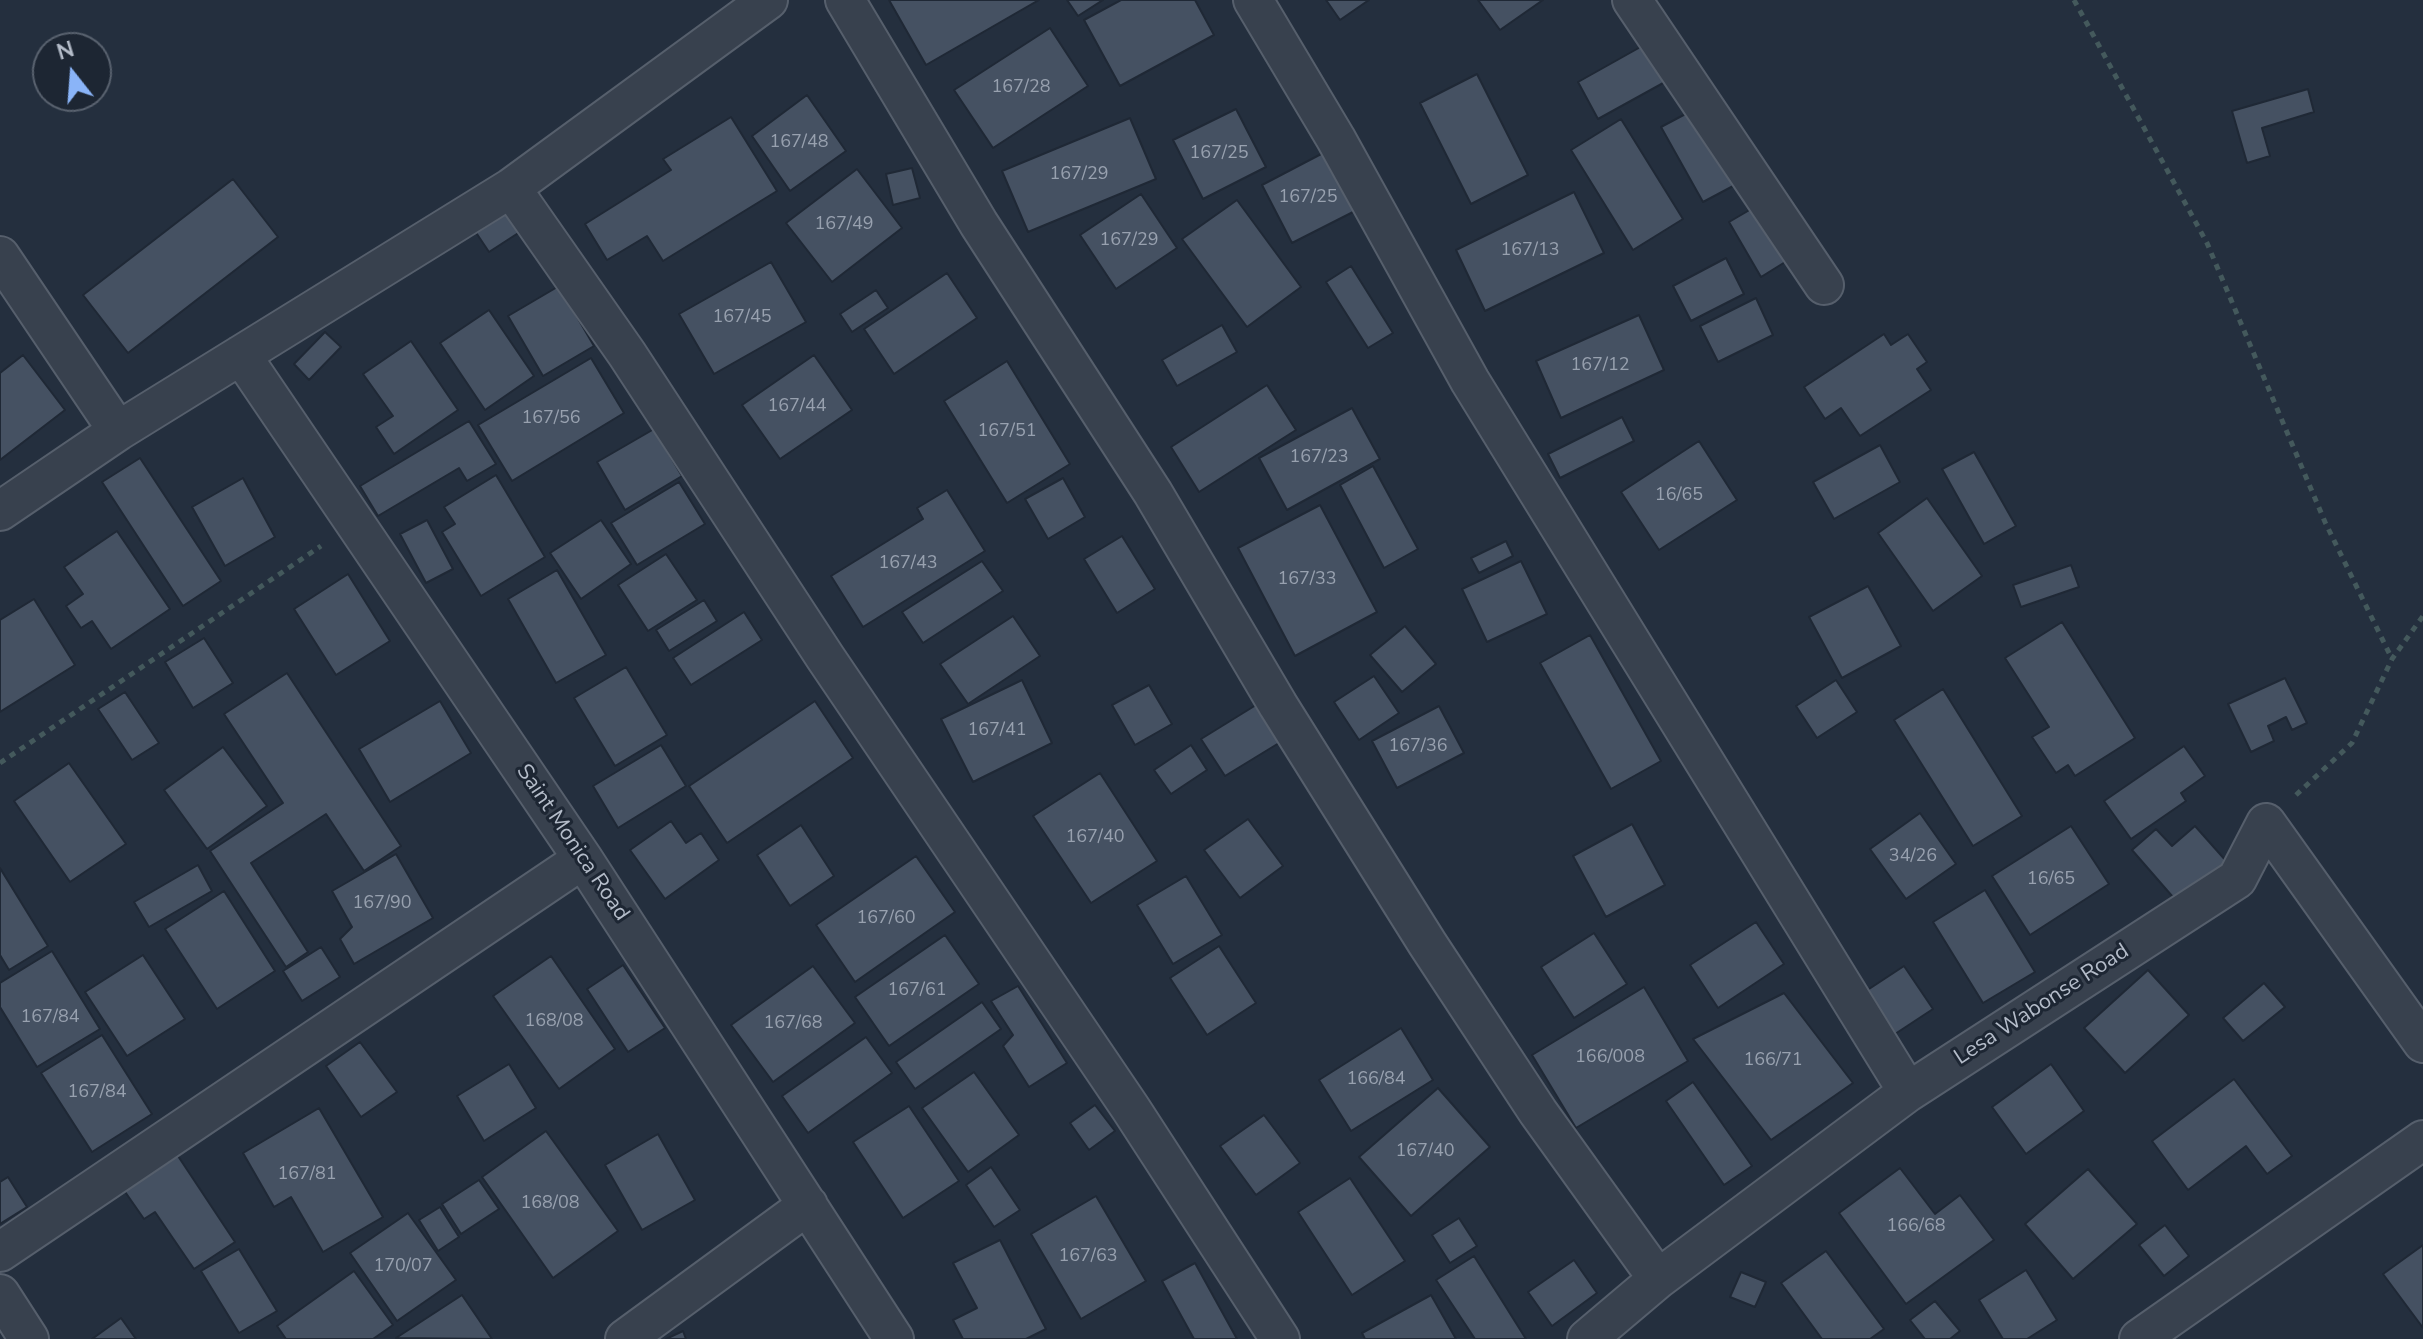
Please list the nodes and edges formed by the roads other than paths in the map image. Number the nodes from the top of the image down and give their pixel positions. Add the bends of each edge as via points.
1 (768, 0) edge
2 (845, 0) edge
3 (1253, 0) edge
4 (1632, 0) edge
5 (511, 188) junction
6 (0, 256) edge
7 (1824, 285) dead end
8 (241, 355) junction
9 (118, 431) junction
10 (0, 511) edge
11 (583, 859) junction
12 (2423, 1043) edge
13 (1908, 1092) junction
14 (2423, 1140) edge
15 (808, 1205) junction
16 (0, 1252) edge
17 (1658, 1279) junction
18 (0, 1294) edge
19 (1592, 1338) edge
20 (29, 1339) edge
21 (625, 1339) edge
22 (894, 1339) edge
23 (1280, 1339) edge
24 (2139, 1339) edge

1 - 5 street
2 - 17 street via 1427,943 1538,1112
3 - 13 street via 1477,394
4 - 7 street
5 - 8 street
5 - 23 street via 627,354
6 - 9 street
8 - 9 street
8 - 11 street, Saint Monica Road
9 - 10 street
11 - 15 street, Saint Monica Road
11 - 16 street
12 - 13 street, Lesa Wabonse Road via 2266,823 2237,879
13 - 17 street, Lesa Wabonse Road
14 - 24 street
15 - 21 street
15 - 22 street, Saint Monica Road
17 - 19 street, Lesa Wabonse Road
18 - 20 street

